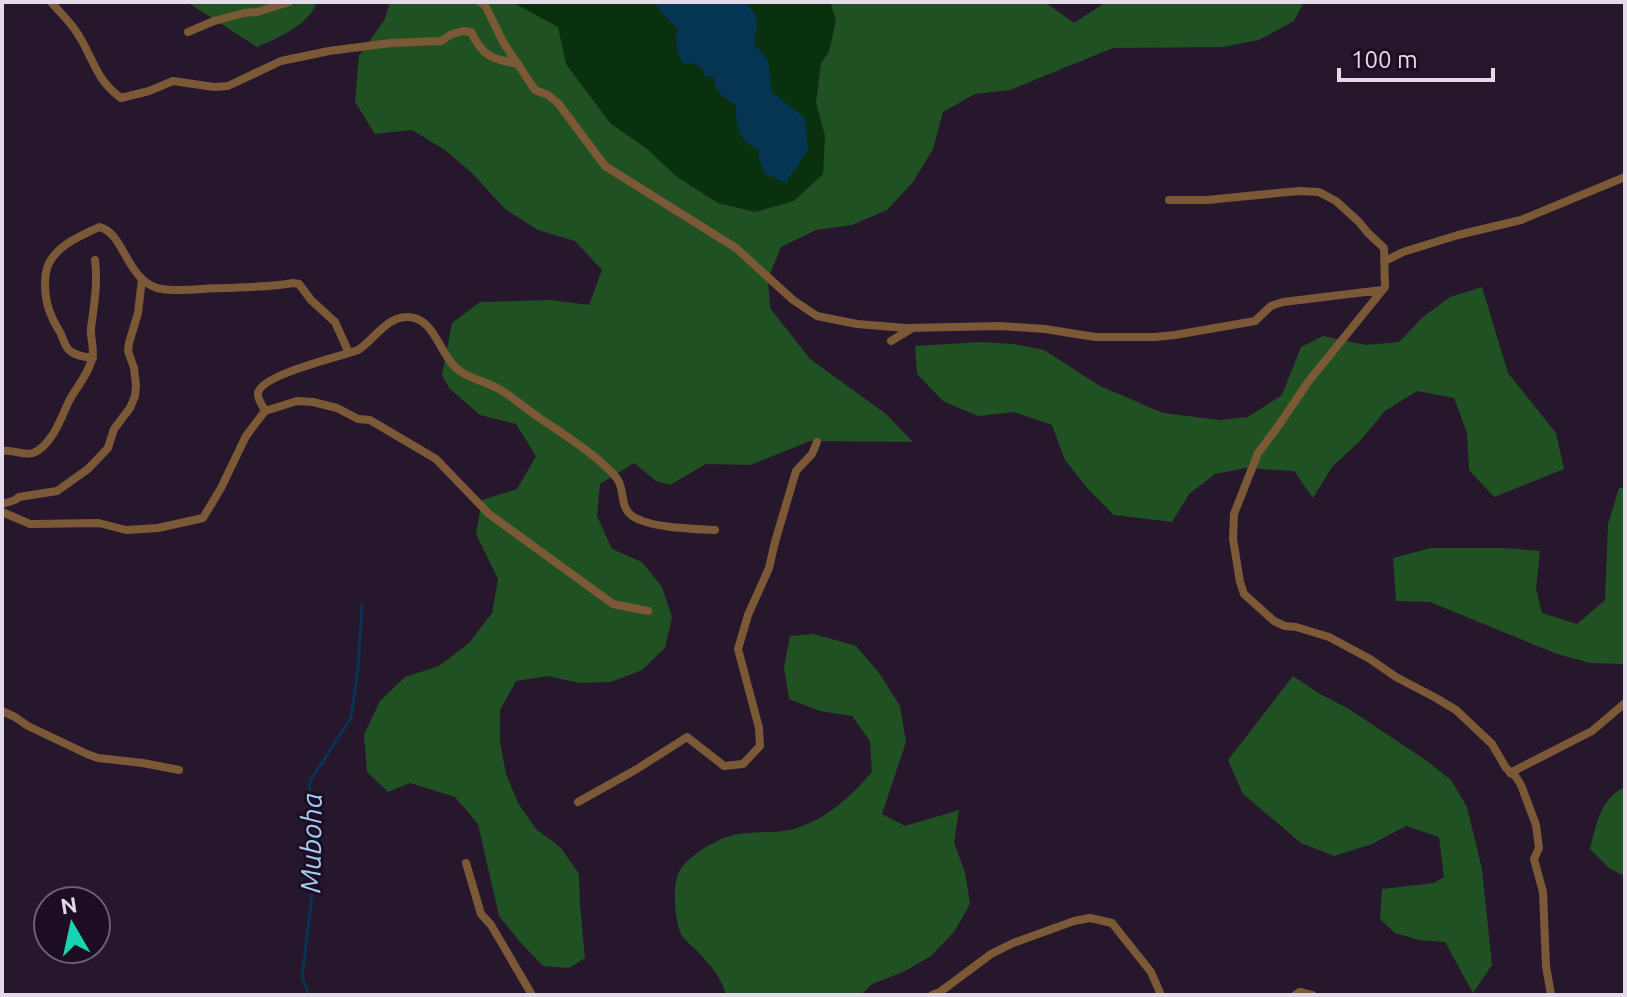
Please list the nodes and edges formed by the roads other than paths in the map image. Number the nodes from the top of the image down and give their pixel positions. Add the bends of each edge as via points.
1 (51, 2) edge
2 (289, 2) edge
3 (480, 2) edge
4 (188, 32) dead end
5 (518, 64) junction
6 (1625, 177) edge
7 (1169, 200) dead end
8 (95, 260) dead end
9 (1385, 261) junction
10 (142, 279) junction
11 (1382, 290) junction
12 (911, 328) junction
13 (891, 341) dead end
14 (349, 353) junction
15 (93, 358) junction
16 (265, 411) junction
17 (817, 442) dead end
18 (2, 451) edge
19 (2, 504) edge
20 (2, 512) edge
21 (715, 530) dead end
22 (648, 611) dead end
23 (1625, 703) edge
24 (2, 711) edge
25 (179, 770) dead end
26 (1510, 773) junction
27 (578, 802) dead end
28 (466, 863) dead end
29 (532, 995) edge
30 (932, 995) edge
31 (1161, 995) edge
32 (1295, 995) edge
33 (1312, 995) edge
34 (1551, 995) edge

1 - 5 street via 79,36 108,88 121,98 173,81 228,86 281,61 391,43 441,41 463,31 471,32 488,56
2 - 4 street
3 - 5 street
5 - 12 street via 535,90 558,103 605,166 736,248 793,300 817,316
6 - 9 street via 1521,220
7 - 9 street via 1319,192 1336,201 1384,248
8 - 15 street
9 - 11 street
10 - 14 street via 152,287 194,290 299,284 335,322
10 - 15 street via 108,229 99,227 59,249 50,262 46,301 52,320 69,350
10 - 19 street via 128,351 135,396 108,448 57,491
11 - 12 street via 1283,302 1255,321 1175,335 1095,337 1000,326
11 - 26 street via 1258,453 1234,514 1240,582 1244,594 1274,621 1329,637 1456,710 1492,744
12 - 13 street
14 - 16 street via 291,371 262,387 258,399
14 - 21 street via 395,319 421,320 461,373 499,389 600,462 618,480 629,514 642,522
15 - 18 street via 47,442 29,454
16 - 20 street via 203,518 126,530 99,523 30,524
16 - 22 street via 313,402 370,420 436,459 489,514 613,604
17 - 27 street via 796,471 769,568 738,649 760,746 743,764 724,766 687,737
23 - 26 street via 1592,731
24 - 25 street via 98,758
26 - 34 street via 1521,785 1536,825 1539,848 1534,859 1543,892
28 - 29 street via 481,914
30 - 31 street via 1013,943 1090,918 1112,923 1151,972
32 - 33 street

